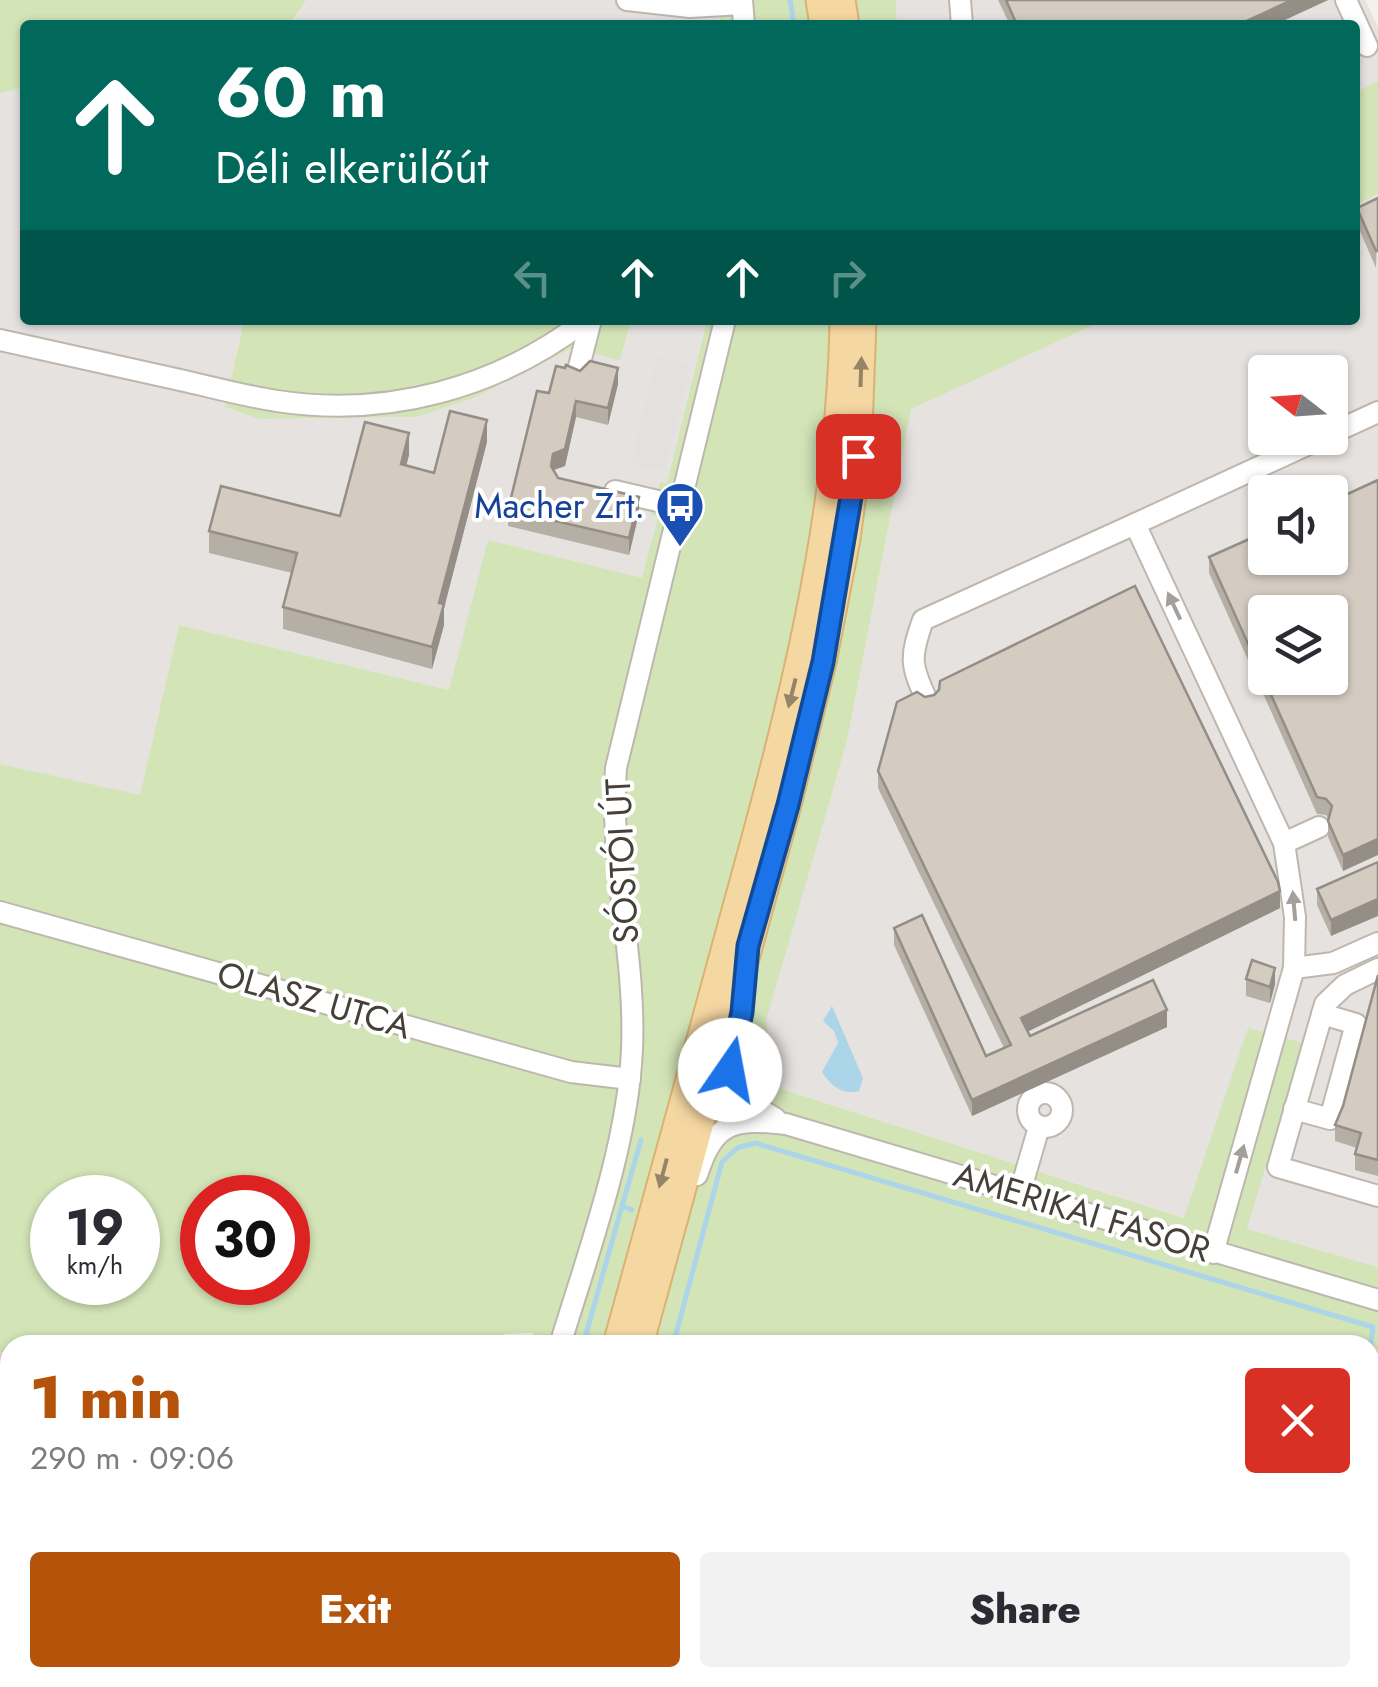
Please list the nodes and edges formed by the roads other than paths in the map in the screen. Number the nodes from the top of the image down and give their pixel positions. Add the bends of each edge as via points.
1 (627, 0) edge
2 (743, 10) edge
3 (580, 325) edge
4 (587, 325) edge
5 (724, 325) edge
6 (863, 325) edge
7 (840, 326) edge
8 (0, 340) edge
9 (577, 374) edge
10 (1378, 412) edge
11 (1348, 426) edge
12 (1285, 455) edge
13 (602, 488) edge
14 (678, 506) junction
15 (1136, 524) junction
16 (927, 700) edge
17 (1319, 826) dead end
18 (1284, 844) junction
19 (0, 912) edge
20 (1378, 943) edge
21 (748, 946) junction
22 (1294, 968) junction
23 (1378, 969) edge
24 (1322, 1014) junction
25 (630, 1079) junction
26 (1294, 1109) junction
27 (786, 1124) junction
28 (1039, 1126) dead end
29 (1020, 1192) junction
30 (1378, 1196) edge
31 (667, 1246) junction
32 (1213, 1252) junction
33 (1378, 1300) edge
34 (563, 1335) edge
35 (619, 1335) edge
36 (643, 1335) edge

1 - 2 street
3 - 8 street via 470,385 335,414 253,405 228,390
4 - 9 street
5 - 14 street, SÓSTÓI ÚT
21 -> 6 main road via 823,662 843,556 858,456
7 -> 35 main road via 831,478 808,626
10 - 11 street
12 - 15 street
13 - 14 street
14 - 25 street, SÓSTÓI ÚT via 616,768 614,838 632,1008
15 - 16 street via 923,620 912,660
18 -> 15 street
17 - 18 street
22 -> 18 street via 1294,900
19 - 25 street, OLASZ UTCA via 571,1072
20 - 22 street via 1333,963
21 - 27 street via 730,1070 746,1100
21 - 31 main road
32 -> 22 street
23 - 24 street via 1335,992
24 - 26 street
24 - 26 street via 1356,1024 1330,1119
25 - 34 street, SÓSTÓI ÚT via 620,1138
26 - 30 street via 1278,1166
27 - 29 street, AMERIKAI FASOR
27 - 31 street via 736,1122 716,1133
28 - 29 street
29 - 32 street, AMERIKAI FASOR
31 - 36 main road
32 - 33 street, AMERIKAI FASOR

